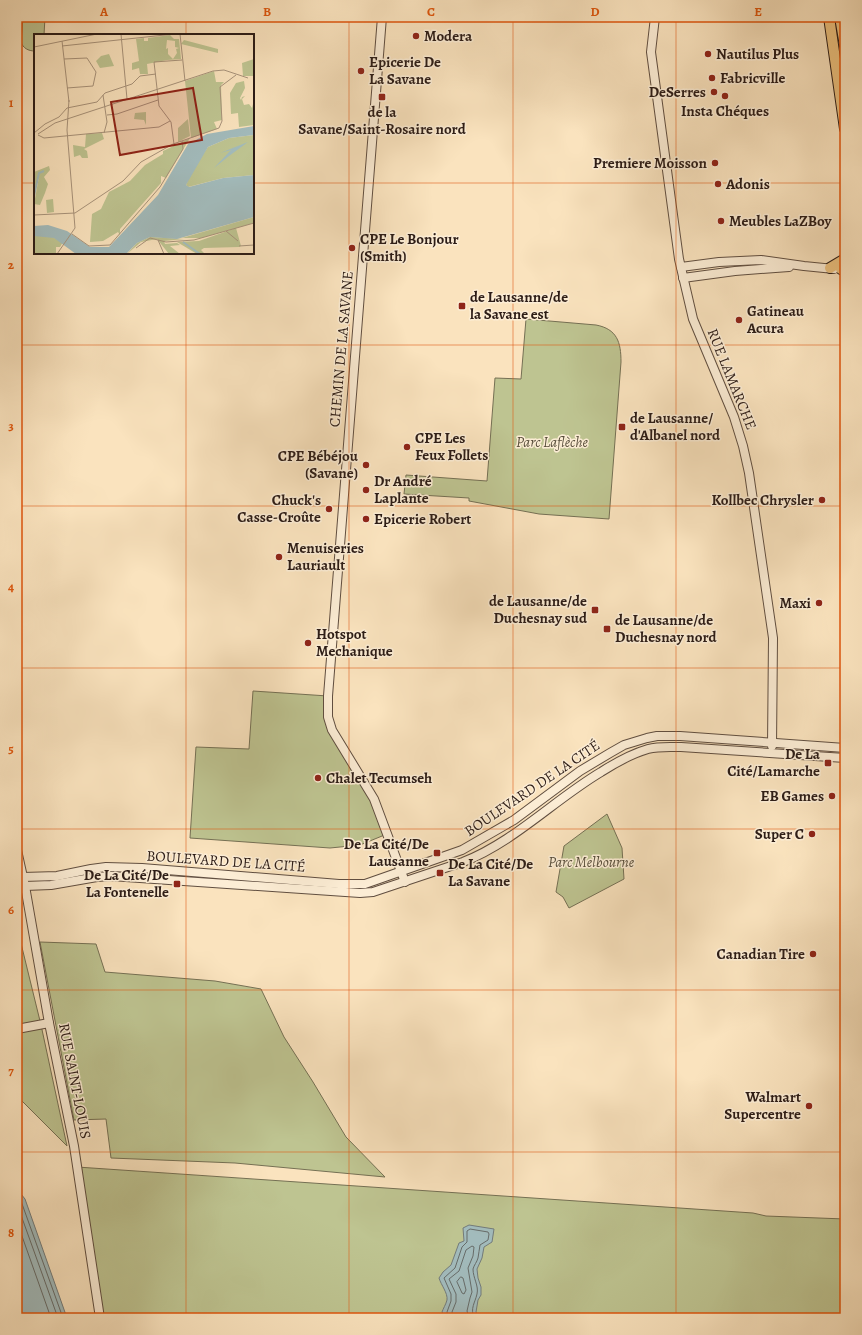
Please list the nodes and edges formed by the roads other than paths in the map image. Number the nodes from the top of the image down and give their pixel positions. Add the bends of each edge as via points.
1 (382, 17) edge
2 (655, 17) edge
3 (829, 17) edge
4 (840, 17) edge
5 (845, 46) edge
6 (843, 96) edge
7 (845, 129) edge
8 (845, 259) edge
9 (804, 266) junction
10 (681, 267) junction
11 (830, 268) junction
12 (844, 270) edge
13 (683, 278) junction
14 (772, 742) junction
15 (845, 748) edge
16 (772, 754) junction
17 (845, 758) edge
18 (17, 850) edge
19 (142, 868) junction
20 (401, 872) junction
21 (23, 877) junction
22 (142, 878) junction
23 (404, 882) junction
24 (25, 886) junction
25 (49, 1023) junction
26 (17, 1029) edge
27 (100, 1318) edge

1 - 20 street, CHEMIN DE LA SAVANE via 328,717 335,737 374,799
2 - 10 street, RUE LAMARCHE via 650,49
3 - 6 main road
4 - 5 main road
6 - 7 main road
8 - 11 main road
9 - 10 street via 761,260 724,261
9 - 11 street
9 - 13 street
10 - 13 street, RUE LAMARCHE
11 - 12 street
13 - 14 street, RUE LAMARCHE via 693,319 734,417 749,473 772,633
14 - 15 street, BOULEVARD DE LA CITÉ
14 - 16 street, RUE LAMARCHE
14 - 20 street, BOULEVARD DE LA CITÉ via 672,736 653,736 639,740 610,752 514,820 471,846
16 - 17 street, BOULEVARD DE LA CITÉ
16 - 23 street, BOULEVARD DE LA CITÉ via 681,747 643,751 593,776 525,826 475,856
18 - 21 street, RUE SAINT-LOUIS
19 - 20 street, BOULEVARD DE LA CITÉ via 352,884 365,884
19 - 21 street, BOULEVARD DE LA CITÉ via 106,867 57,876
19 - 22 street
20 - 23 street, CHEMIN DE LA SAVANE
21 - 24 street, RUE SAINT-LOUIS
22 - 23 street, BOULEVARD DE LA CITÉ via 367,893
22 - 24 street, BOULEVARD DE LA CITÉ via 103,876 51,885
24 - 25 street, RUE SAINT-LOUIS
25 - 26 street
25 - 27 street, RUE SAINT-LOUIS via 75,1151

